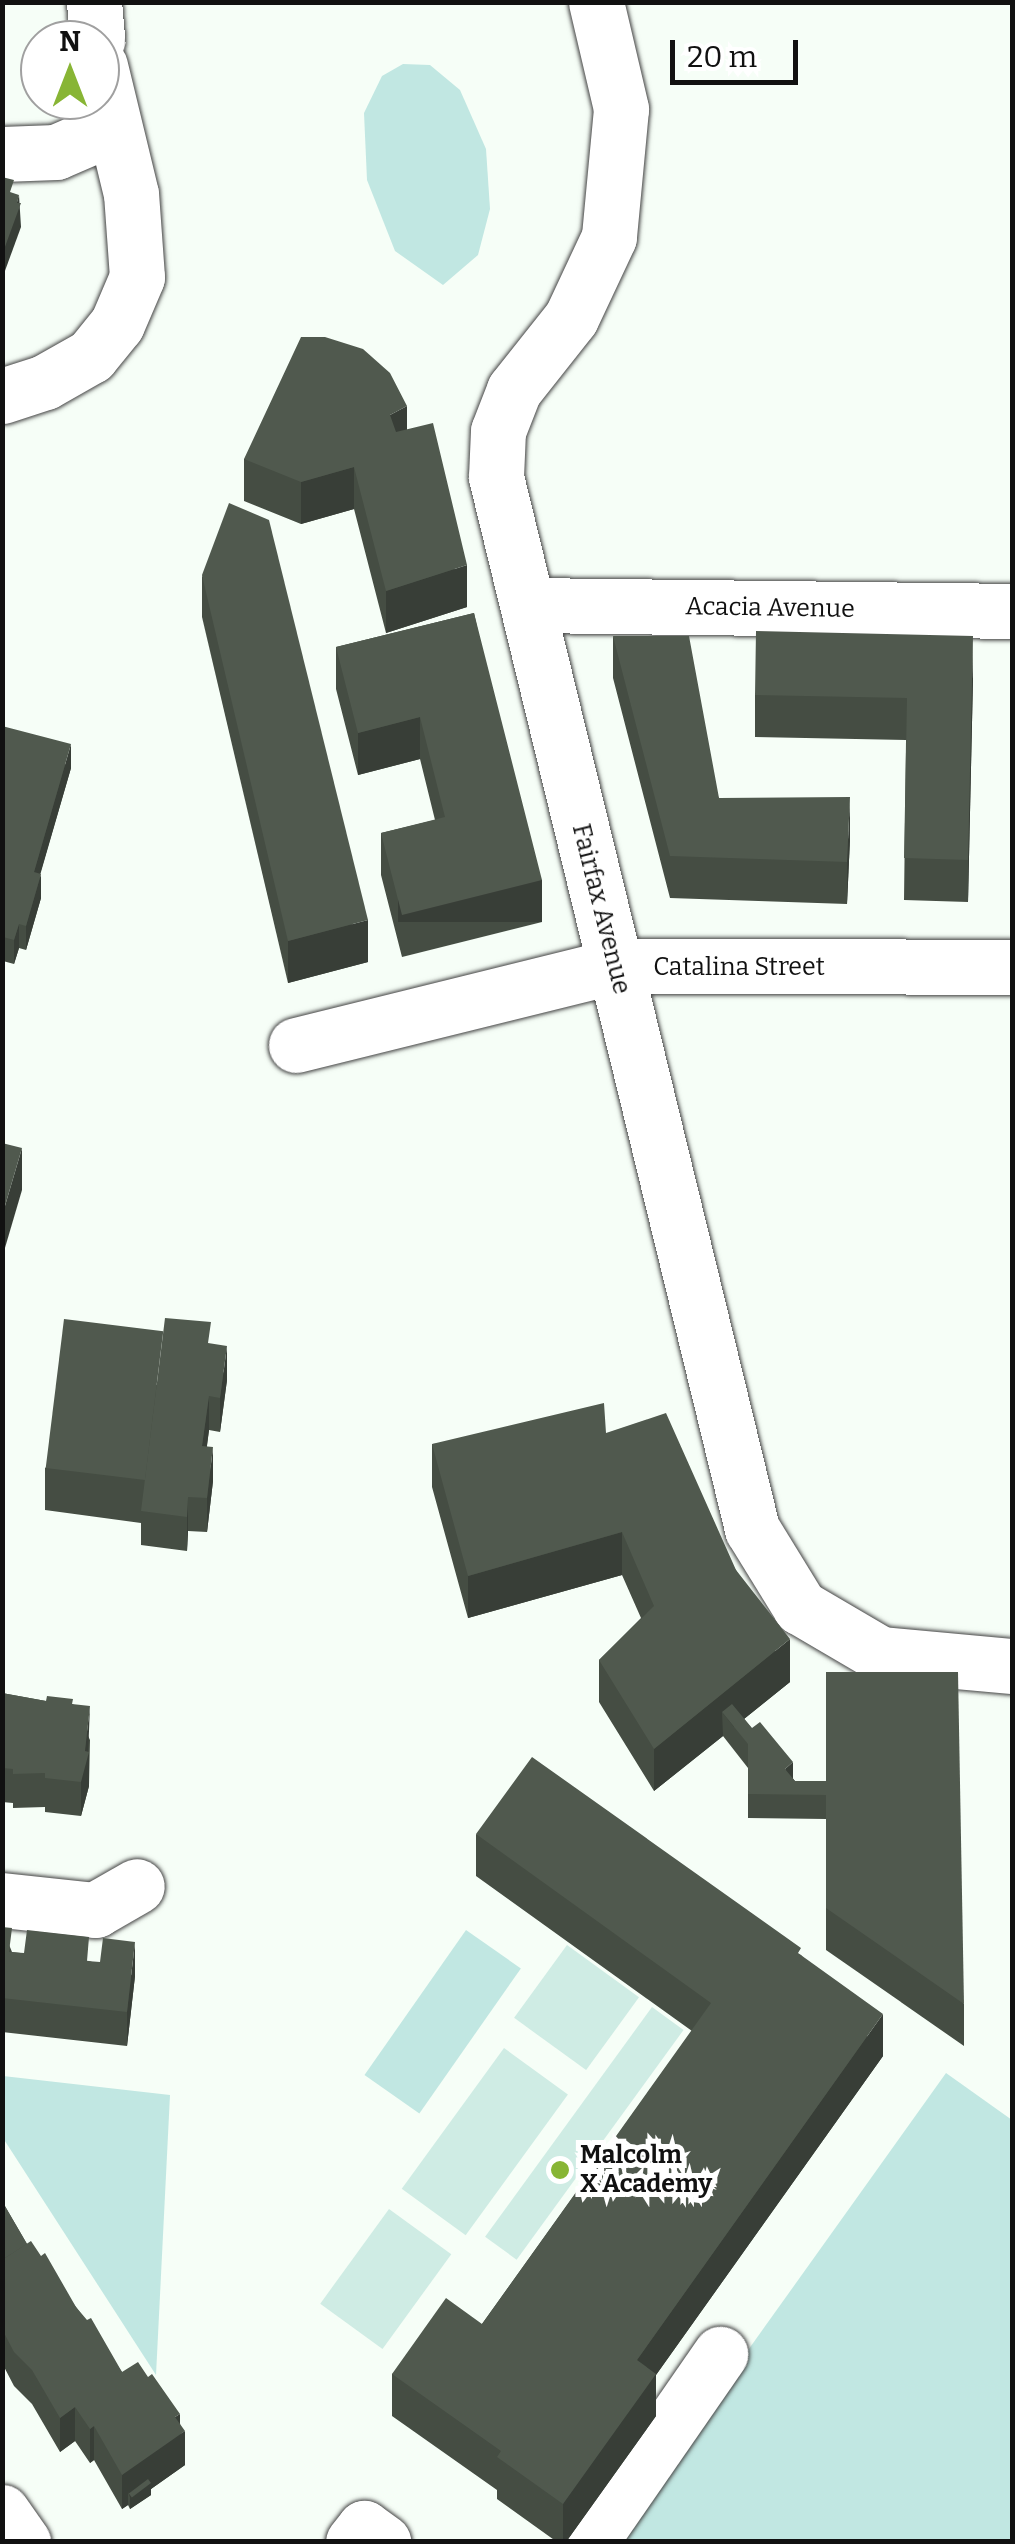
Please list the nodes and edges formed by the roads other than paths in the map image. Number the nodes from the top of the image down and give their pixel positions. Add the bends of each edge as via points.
1 (596, 2) edge
2 (112, 120) edge
3 (114, 128) junction
4 (2, 154) edge
5 (2, 396) edge
6 (528, 605) junction
7 (1012, 612) edge
8 (615, 966) junction
9 (1012, 967) edge
10 (296, 1044) dead end
11 (1012, 1666) edge
12 (138, 1886) dead end
13 (2, 1900) edge
14 (720, 2354) dead end
15 (2, 2512) edge
16 (23, 2542) edge
17 (590, 2542) edge

1 - 6 street, Fairfax Avenue via 622,109 609,237 570,318 514,390 498,431 496,476
2 - 3 street
3 - 4 street via 56,152
3 - 5 street via 131,194 138,277 117,324 91,356
6 - 7 street, Acacia Avenue
6 - 8 street, Fairfax Avenue
8 - 9 street, Catalina Street
8 - 10 street, Catalina Street
8 - 11 street, Fairfax Avenue via 752,1529 800,1607 880,1654
12 - 13 street via 96,1910
14 - 17 street
15 - 16 street

